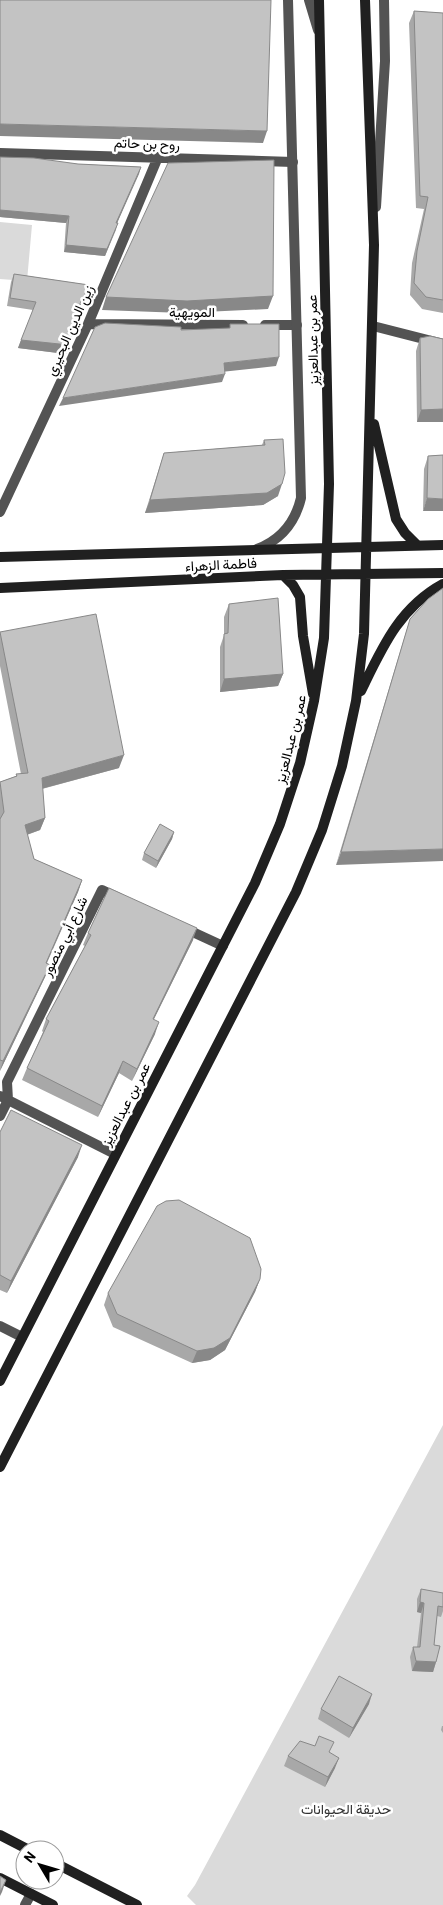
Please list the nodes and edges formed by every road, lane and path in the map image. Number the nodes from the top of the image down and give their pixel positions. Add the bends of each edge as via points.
1 (288, 0) edge
2 (309, 0) edge
3 (319, 0) edge
4 (365, 0) edge
5 (384, 0) edge
6 (320, 37) junction
7 (0, 152) edge
8 (158, 157) junction
9 (293, 162) junction
10 (374, 245) junction
11 (88, 324) junction
12 (297, 325) junction
13 (372, 326) junction
14 (443, 344) edge
15 (371, 409) junction
16 (0, 512) edge
17 (417, 545) junction
18 (443, 545) edge
19 (366, 546) junction
20 (327, 547) junction
21 (256, 550) junction
22 (0, 557) edge
23 (366, 573) junction
24 (443, 573) edge
25 (326, 574) junction
26 (283, 575) junction
27 (443, 584) edge
28 (0, 588) edge
29 (314, 701) junction
30 (356, 701) junction
31 (128, 902) edge
32 (171, 922) edge
33 (223, 946) junction
34 (4, 1098) edge
35 (0, 1116) edge
36 (115, 1154) junction
37 (0, 1326) edge
38 (22, 1337) junction
39 (0, 1381) edge
40 (0, 1467) edge
41 (0, 1835) edge
42 (15, 1843) edge
43 (65, 1868) edge
44 (0, 1878) edge
45 (31, 1894) junction
46 (25, 1905) edge
47 (53, 1905) edge
48 (137, 1905) edge

1 - 9 street, عمر بن عبدالعزيز
2 - 6 street, عمر بن عبدالعزيز
3 - 6 main road, عمر بن عبدالعزيز
4 - 10 main road
5 - 10 street via 385,61
6 - 20 main road, عمر بن عبدالعزيز via 329,484
7 - 8 street, روح بن حاتم
8 - 9 street, روح بن حاتم
8 - 11 street, زين الدين البحيري
9 - 12 street, عمر بن عبدالعزيز
10 - 13 main road
11 - 12 street, المويهية
11 - 16 street, زين الدين البحيري
12 - 21 street, عمر بن عبدالعزيز via 301,498 286,530
13 - 14 street
13 - 15 main road
15 - 17 main road via 396,519
15 - 19 main road
17 - 18 main road
17 - 19 main road
19 - 20 main road
19 - 23 main road
20 - 21 main road
20 - 25 main road, عمر بن عبدالعزيز
21 - 22 main road
23 - 24 main road, فاطمة الزهراء
23 - 25 main road, فاطمة الزهراء
23 - 30 main road via 364,634
25 - 26 main road, فاطمة الزهراء
25 - 29 main road, عمر بن عبدالعزيز via 324,638
26 - 28 main road, فاطمة الزهراء
26 - 29 main road via 300,597
27 - 30 main road via 421,598 401,618 385,641
29 - 33 main road, عمر بن عبدالعزيز via 300,763 280,824
30 - 40 main road via 333,798 296,892
31 - 34 street, شارع أبي منصور via 102,890 7,1082
32 - 33 street
33 - 36 main road, عمر بن عبدالعزيز
34 - 35 street, شارع أبي منصور
34 - 36 street
36 - 38 main road, عمر بن عبدالعزيز
37 - 38 street
38 - 39 main road, عمر بن عبدالعزيز
41 - 42 main road
43 - 48 main road
44 - 45 main road
45 - 46 street
45 - 47 main road

